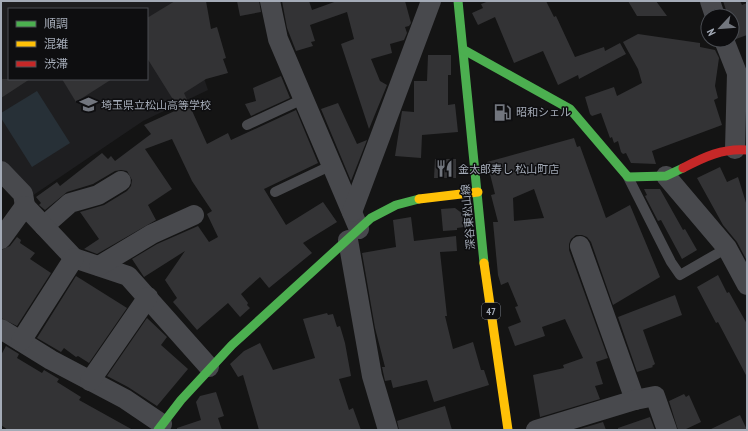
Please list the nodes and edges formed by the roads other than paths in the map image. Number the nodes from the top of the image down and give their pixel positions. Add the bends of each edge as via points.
1 (270, 1) edge
2 (431, 1) edge
3 (458, 1) edge
4 (727, 48) edge
5 (464, 50) junction
6 (302, 98) junction
7 (247, 125) dead end
8 (741, 150) edge
9 (332, 165) junction
10 (1, 171) edge
11 (666, 176) junction
12 (628, 177) junction
13 (121, 181) dead end
14 (275, 192) dead end
15 (478, 192) junction
16 (24, 206) junction
17 (194, 215) dead end
18 (44, 226) junction
19 (353, 227) junction
20 (1, 239) edge
21 (580, 246) dead end
22 (727, 248) junction
23 (74, 258) junction
24 (99, 266) junction
25 (747, 285) edge
26 (148, 297) junction
27 (1, 329) edge
28 (21, 341) junction
29 (208, 367) junction
30 (90, 381) junction
31 (635, 400) junction
32 (160, 427) edge
33 (388, 430) edge
34 (508, 430) edge
35 (536, 430) edge
36 (667, 430) edge

1 - 6 street via 278,39
2 - 19 street
3 - 5 street, 深谷東松山線 / 47
4 - 8 street via 737,73
5 - 12 street via 570,109
5 - 15 street, 深谷東松山線 / 47
6 - 7 lane
6 - 9 street
8 - 11 street via 708,155
9 - 14 lane
9 - 19 street
10 - 16 street via 23,194
11 - 12 street
11 - 22 street
12 - 22 lane via 680,275
13 - 18 street via 98,195 70,203
15 - 19 street via 402,201
15 - 34 street, 深谷東松山線 / 47 via 485,272
16 - 18 street
16 - 20 street
17 - 24 street via 152,234
18 - 23 street
19 - 29 street
19 - 33 street via 372,376
21 - 31 street
22 - 25 street
23 - 24 street
23 - 28 street
24 - 26 street via 128,276
26 - 29 street
26 - 30 street
27 - 28 street
28 - 30 street
29 - 32 street
30 - 32 street via 125,399
31 - 35 street
31 - 36 street via 655,396

